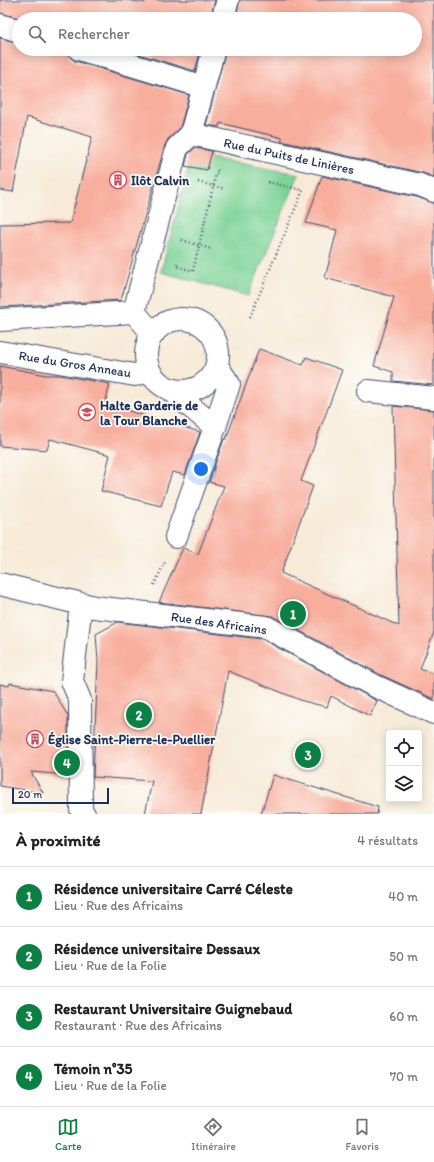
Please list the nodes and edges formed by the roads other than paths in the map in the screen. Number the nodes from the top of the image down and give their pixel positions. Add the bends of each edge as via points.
1 (228, 0) edge
2 (224, 12) edge
3 (0, 25) edge
4 (12, 29) edge
5 (103, 56) edge
6 (212, 56) edge
7 (204, 87) junction
8 (191, 134) junction
9 (434, 191) edge
10 (134, 312) junction
11 (0, 320) edge
12 (153, 334) junction
13 (0, 352) edge
14 (217, 366) junction
15 (149, 371) junction
16 (169, 389) junction
17 (368, 391) dead end
18 (434, 398) edge
19 (215, 427) junction
20 (176, 537) road end
21 (0, 584) edge
22 (81, 604) junction
23 (434, 713) edge
24 (84, 814) edge

1 - 2 street
3 - 4 street
5 - 7 street
6 - 7 street
7 - 8 street
8 - 9 street, Rue du Puits de Linières via 420,185
8 - 10 street via 177,148
10 - 11 street
10 - 12 street
12 - 14 street via 171,320 193,320 211,333 217,343
12 - 15 street, Rue du Gros Anneau via 146,352
13 - 15 street, Rue du Gros Anneau via 134,375
14 - 16 street via 203,385 192,390
14 - 19 street via 229,384
15 - 16 street, Rue du Gros Anneau
16 - 19 street, Rue du Gros Anneau
17 - 18 street
19 - 20 street
21 - 22 street, Rue des Africains
22 - 23 street, Rue des Africains via 266,627 375,686
22 - 24 street via 72,680 80,700 81,810

